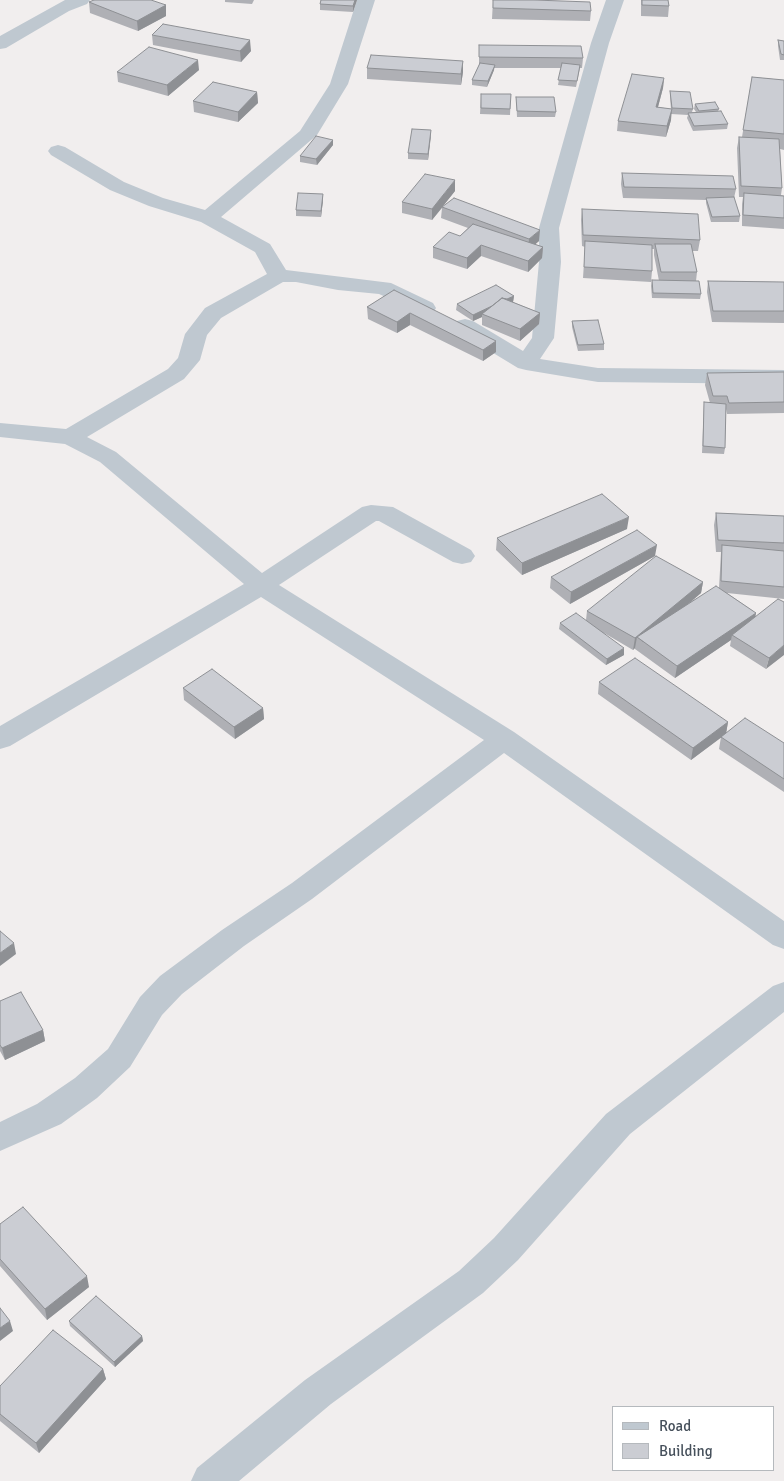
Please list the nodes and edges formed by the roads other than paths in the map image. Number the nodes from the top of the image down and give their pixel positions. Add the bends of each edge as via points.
1 (81, 0) edge
2 (366, 0) edge
3 (615, 0) edge
4 (0, 44) edge
5 (58, 151) dead end
6 (208, 218) junction
7 (279, 276) junction
8 (526, 363) junction
9 (784, 377) edge
10 (0, 430) edge
11 (70, 437) junction
12 (462, 556) dead end
13 (261, 585) junction
14 (0, 739) edge
15 (504, 739) junction
16 (784, 937) edge
17 (784, 995) edge
18 (0, 1137) edge
19 (210, 1481) edge

1 - 4 street
2 - 6 street via 339,84 307,135
3 - 8 street via 549,228 550,262 543,338
5 - 6 street via 117,186
6 - 7 street via 263,248
7 - 8 street via 383,288 466,326
7 - 11 street via 213,313 196,334 189,360 176,374
8 - 9 street via 598,375
10 - 11 street
11 - 13 street via 108,457
12 - 13 street via 384,513 371,513
13 - 14 street
13 - 15 street
15 - 16 street
15 - 18 street via 171,985 150,1006 119,1058 86,1088 49,1114
17 - 19 street via 618,1124 506,1249 471,1282 318,1392

